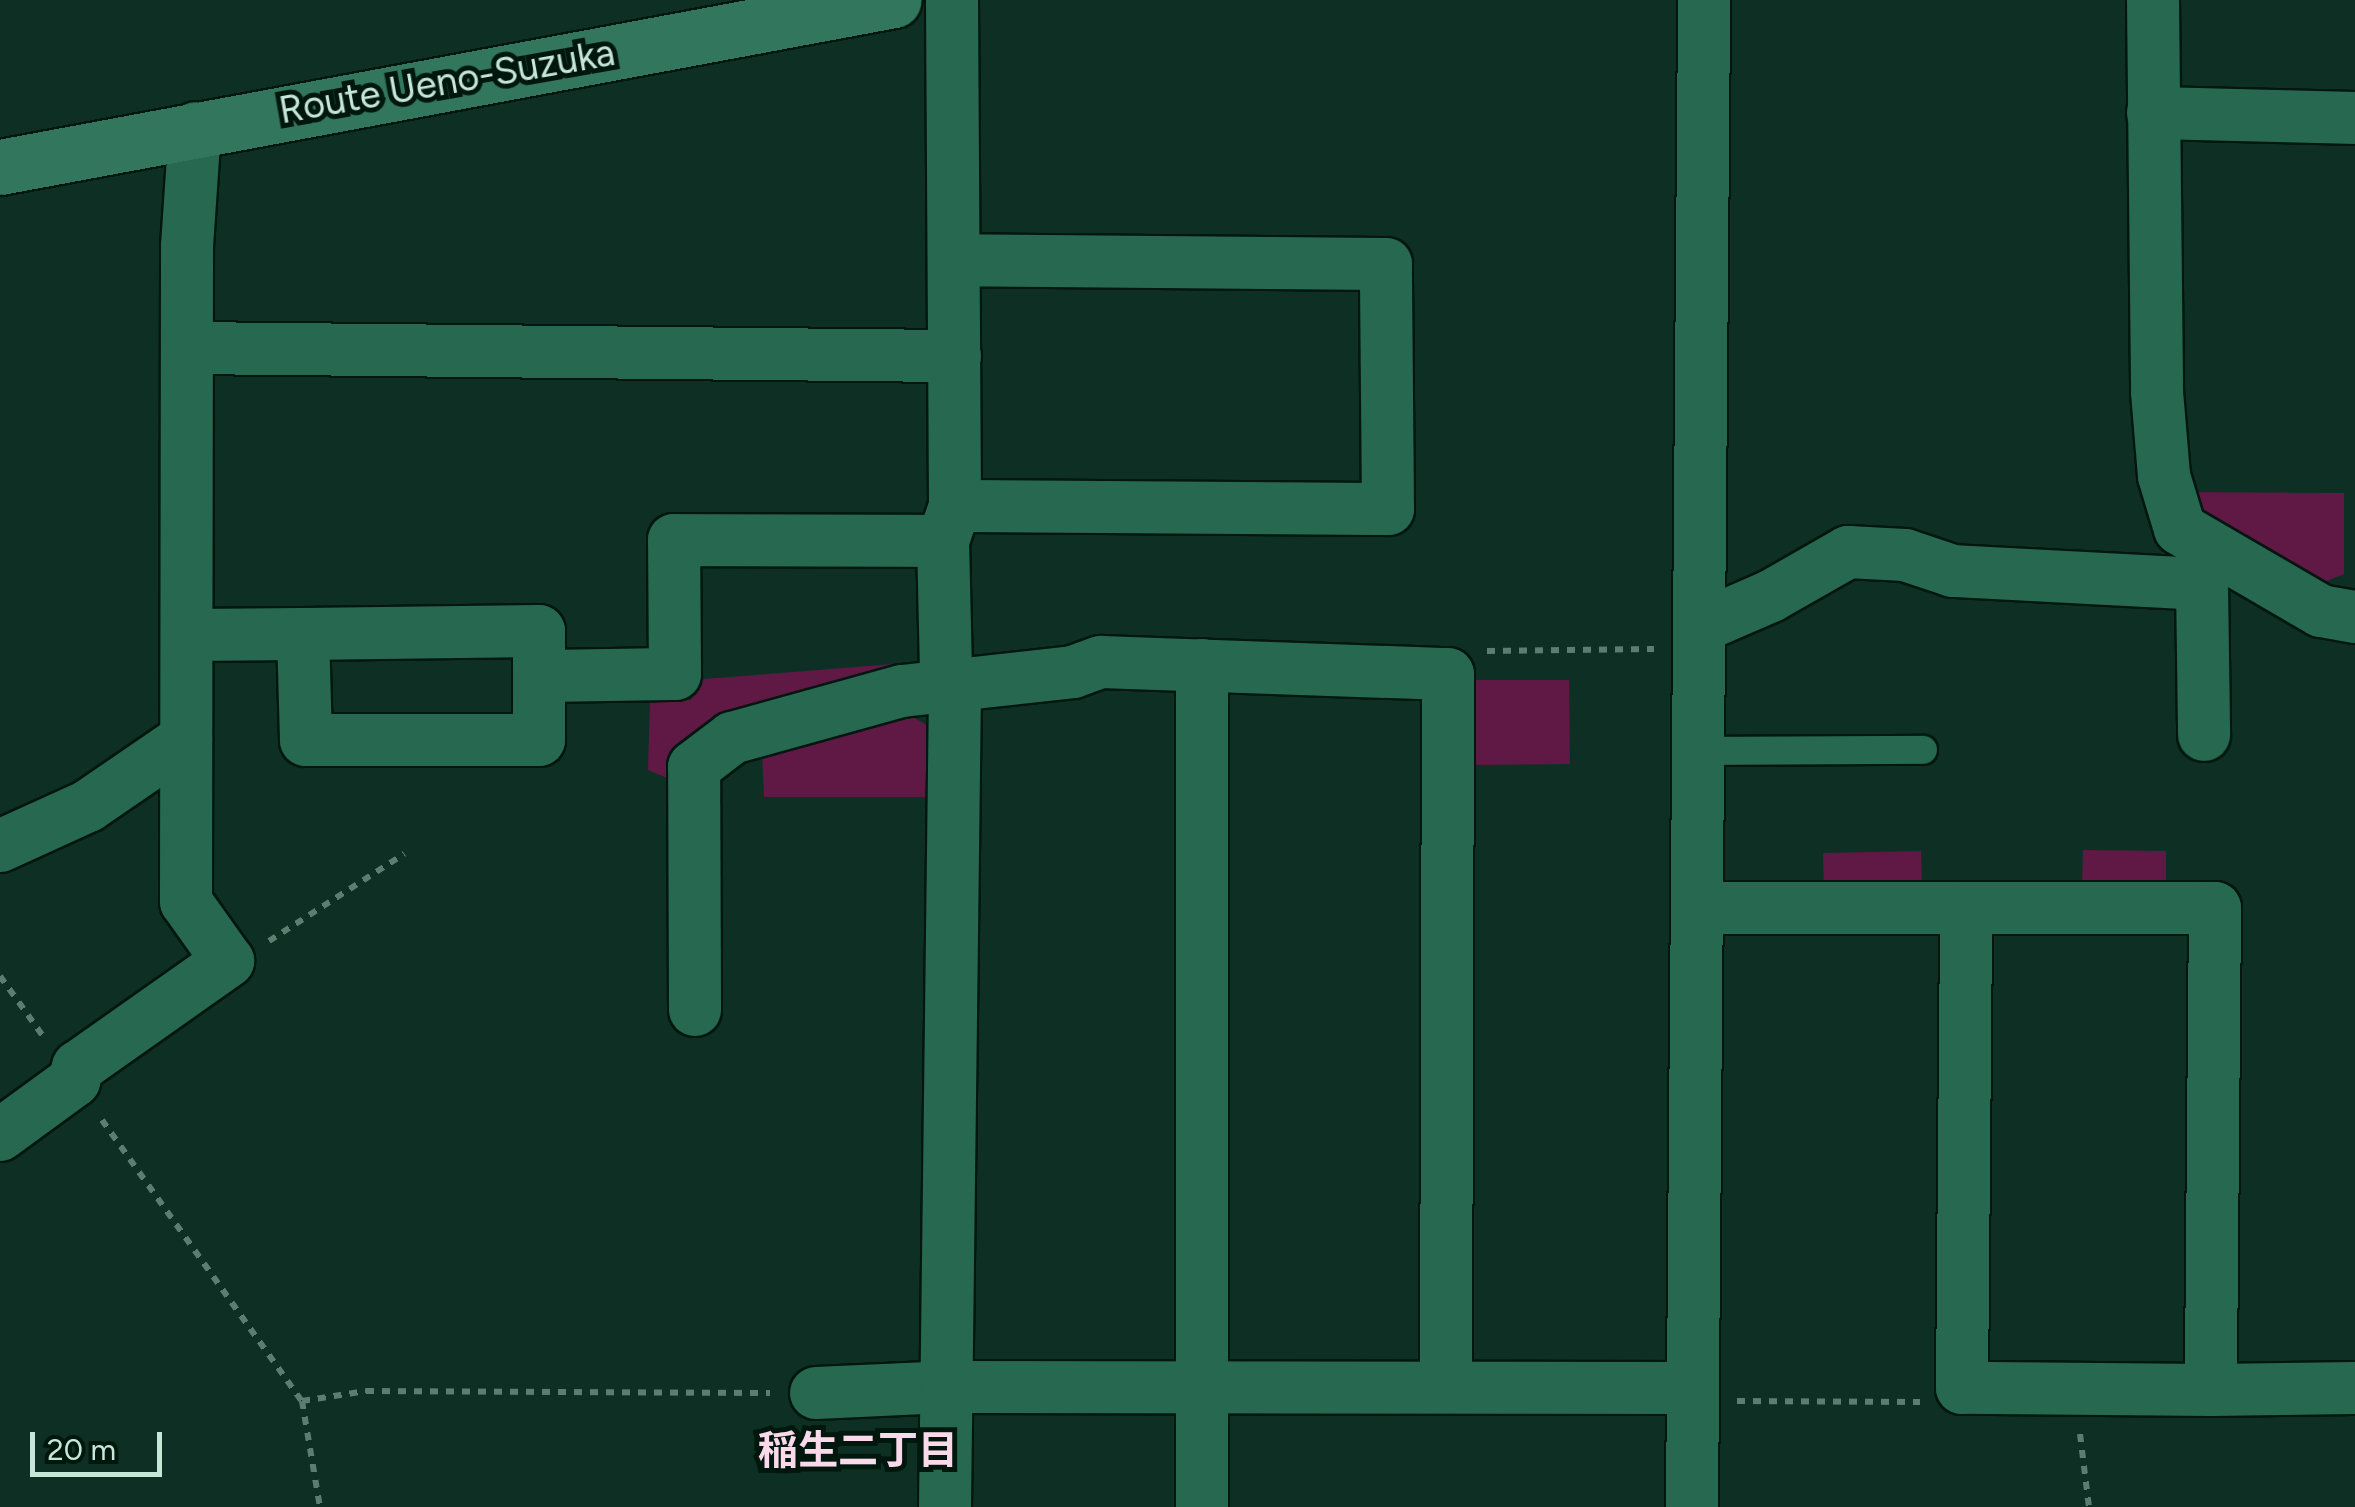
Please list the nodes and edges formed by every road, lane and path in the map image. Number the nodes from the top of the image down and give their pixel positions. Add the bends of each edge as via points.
1 (894, 0) edge
2 (952, 0) edge
3 (1704, 0) edge
4 (2153, 0) edge
5 (2153, 113) junction
6 (2355, 118) edge
7 (196, 128) junction
8 (0, 167) edge
9 (957, 260) junction
10 (186, 348) junction
11 (955, 356) junction
12 (949, 524) junction
13 (2355, 617) edge
14 (187, 634) junction
15 (302, 634) junction
16 (1701, 637) junction
17 (1202, 665) junction
18 (1448, 674) junction
19 (540, 676) junction
20 (955, 689) junction
21 (2204, 736) dead end
22 (186, 739) junction
23 (1700, 750) junction
24 (1923, 750) dead end
25 (0, 846) edge
26 (404, 854) dead end
27 (1700, 908) junction
28 (1966, 908) junction
29 (228, 961) junction
30 (0, 976) edge
31 (695, 1010) dead end
32 (74, 1081) junction
33 (0, 1136) edge
34 (946, 1387) junction
35 (1446, 1387) junction
36 (1204, 1388) junction
37 (1962, 1388) junction
38 (2355, 1388) edge
39 (2075, 1390) junction
40 (2211, 1390) junction
41 (816, 1392) joint
42 (1693, 1394) junction
43 (302, 1401) junction
44 (320, 1507) edge
45 (945, 1507) edge
46 (1202, 1507) edge
47 (1692, 1507) edge
48 (2089, 1507) edge

1 - 7 main road, Route Ueno-Suzuka
2 - 9 street
3 - 16 street
4 - 5 street
5 - 6 street
5 - 13 street via 2157,392 2164,476 2180,529 2321,611
7 - 8 main road, Route Ueno-Suzuka
7 - 10 street
9 - 11 street
9 - 12 street via 1386,264 1388,509
10 - 11 street
10 - 14 street
11 - 12 street
12 - 19 street via 674,540 674,674
12 - 20 street via 946,672
14 - 15 street
14 - 22 street
15 - 19 street via 539,631
15 - 19 street via 306,740 539,740
16 - 18 path via 1463,651
16 - 21 street via 1848,552 1905,555 1953,571 2202,584
16 - 23 street
17 - 18 street
17 - 20 street via 1101,662
17 - 36 street
18 - 35 street
20 - 31 street via 902,691 732,738 694,767
20 - 34 street
22 - 25 street via 88,806
22 - 29 street via 186,902
23 - 24 lane
23 - 27 street
26 - 29 path via 248,956
27 - 28 street
27 - 42 street
28 - 37 street
28 - 40 street via 2216,908
29 - 32 street via 78,1067
30 - 32 path
32 - 33 street
32 - 43 path
34 - 36 street
34 - 41 street
34 - 45 street
35 - 36 street
35 - 42 street
36 - 46 street
37 - 39 street
37 - 42 path via 1942,1402
38 - 40 street
39 - 40 street
39 - 48 path
41 - 43 path via 366,1392
42 - 47 street
43 - 44 path

